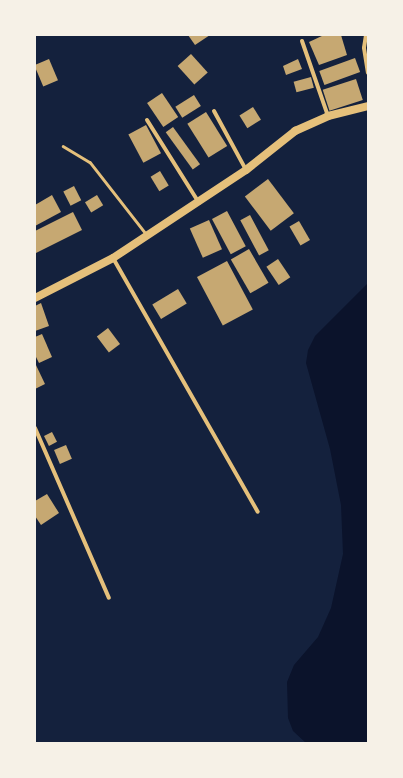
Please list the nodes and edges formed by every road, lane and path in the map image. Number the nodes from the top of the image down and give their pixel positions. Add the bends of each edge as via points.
1 (366, 35) edge
2 (302, 41) dead end
3 (368, 73) edge
4 (368, 106) edge
5 (214, 111) dead end
6 (328, 116) junction
7 (147, 120) dead end
8 (63, 146) dead end
9 (246, 170) junction
10 (199, 203) junction
11 (148, 235) junction
12 (113, 258) junction
13 (35, 298) edge
14 (35, 428) edge
15 (258, 512) dead end
16 (109, 598) dead end

1 - 3 street via 364,48
2 - 6 street
4 - 6 main road
5 - 9 street
6 - 9 main road via 294,131
7 - 10 street
8 - 11 lane via 90,162
9 - 10 main road
10 - 11 main road
11 - 12 main road
12 - 13 main road
12 - 15 street
14 - 16 street

